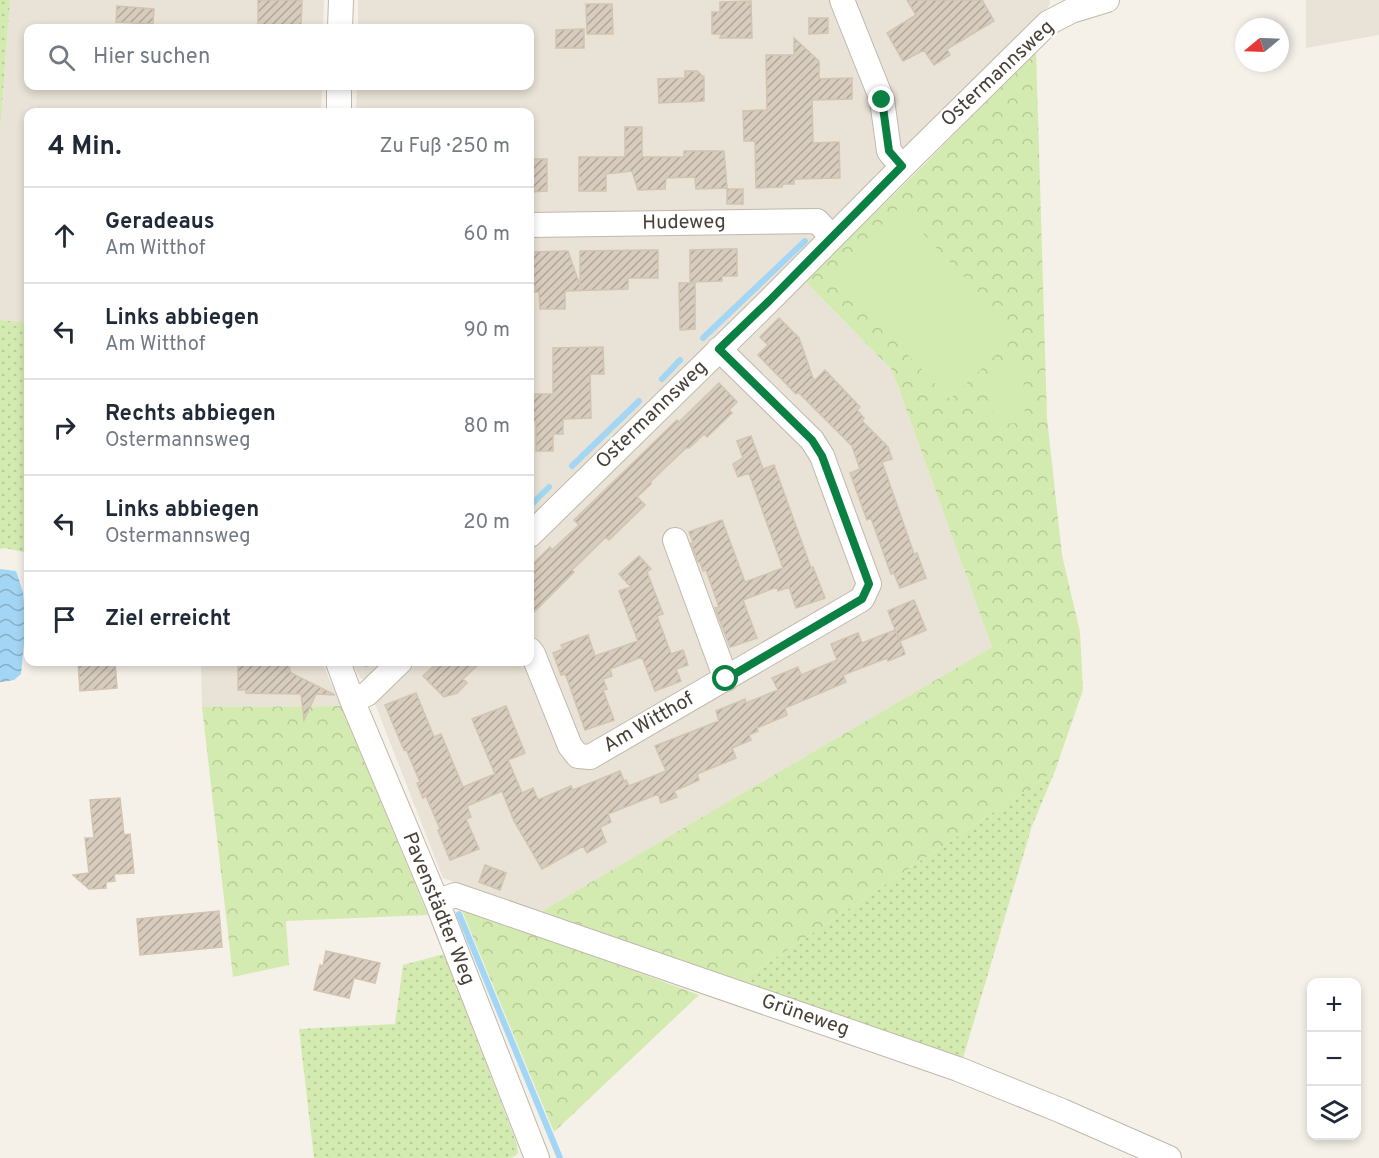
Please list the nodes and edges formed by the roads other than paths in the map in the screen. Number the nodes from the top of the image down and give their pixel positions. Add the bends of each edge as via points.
1 (341, 0) edge
2 (842, 0) edge
3 (1107, 0) edge
4 (1069, 5) edge
5 (340, 24) edge
6 (339, 90) edge
7 (339, 108) edge
8 (902, 166) junction
9 (534, 225) edge
10 (832, 237) junction
11 (719, 349) junction
12 (534, 531) edge
13 (675, 540) dead end
14 (534, 656) edge
15 (339, 666) edge
16 (396, 666) edge
17 (726, 679) junction
18 (352, 700) junction
19 (437, 902) junction
20 (537, 1158) edge
21 (1169, 1158) edge

1 - 5 street
2 - 8 street via 882,100 889,151
3 - 4 street, Ostermannsweg
4 - 8 street, Ostermannsweg
6 - 7 street
8 - 10 street, Ostermannsweg
9 - 10 street, Hudeweg via 817,221
10 - 11 street, Ostermannsweg
11 - 12 street, Ostermannsweg
11 - 17 street, Am Witthof via 812,440 822,456 869,584 862,599
13 - 17 street
14 - 17 street, Am Witthof via 570,746 578,756 590,757
15 - 18 street, Pavenstädter Weg
16 - 18 street via 367,694
18 - 19 street, Pavenstädter Weg
19 - 20 street, Pavenstädter Weg
19 - 21 street, Grüneweg via 455,895 958,1069

